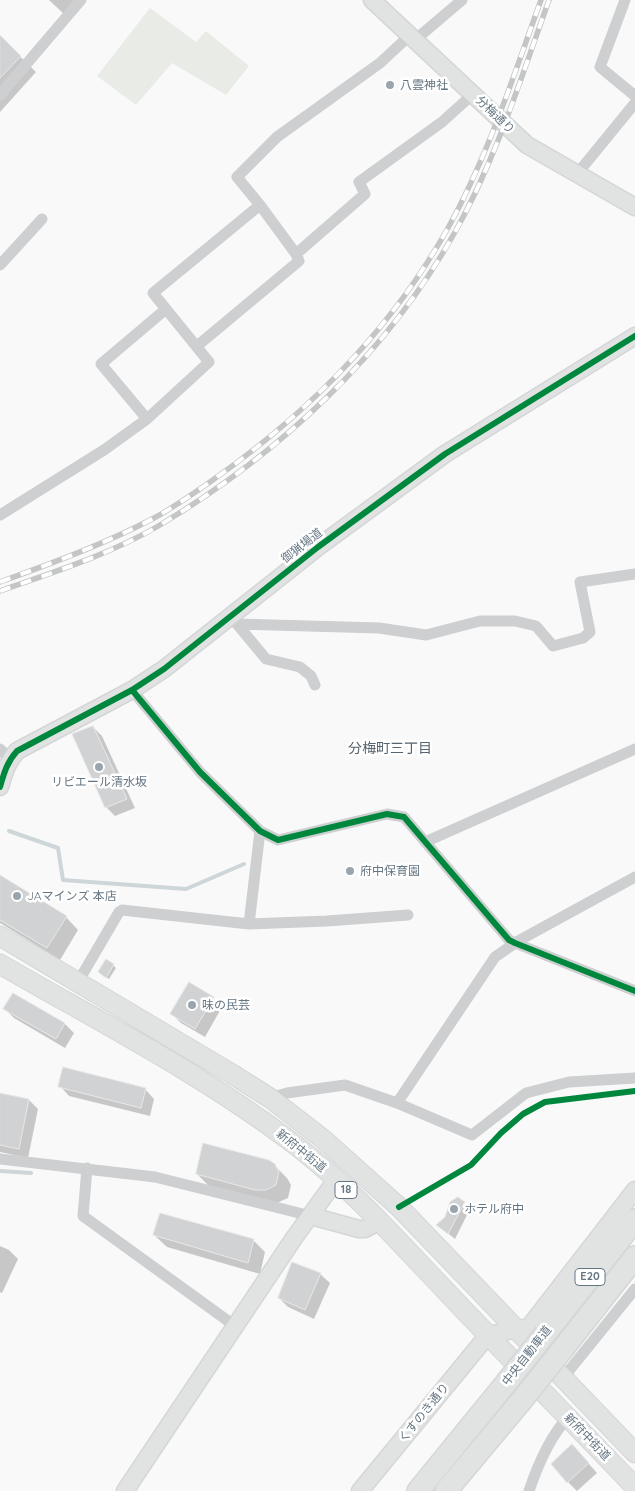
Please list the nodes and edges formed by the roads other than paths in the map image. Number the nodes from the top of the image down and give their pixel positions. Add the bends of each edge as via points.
1 (81, 0) edge
2 (372, 0) edge
3 (462, 0) edge
4 (625, 0) edge
5 (412, 38) junction
6 (473, 94) junction
7 (0, 95) edge
8 (635, 96) edge
9 (635, 103) edge
10 (577, 174) junction
11 (260, 205) junction
12 (635, 207) edge
13 (42, 219) dead end
14 (296, 254) junction
15 (0, 265) edge
16 (166, 309) junction
17 (635, 336) edge
18 (196, 346) junction
19 (146, 419) junction
20 (0, 515) edge
21 (635, 574) edge
22 (233, 620) junction
23 (315, 685) dead end
24 (132, 690) junction
25 (635, 749) edge
26 (5, 754) edge
27 (0, 787) edge
28 (260, 831) junction
29 (425, 842) junction
30 (635, 877) edge
31 (408, 915) dead end
32 (249, 924) junction
33 (0, 936) edge
34 (515, 944) junction
35 (0, 964) edge
36 (78, 982) junction
37 (635, 991) edge
38 (635, 1078) edge
39 (270, 1098) junction
40 (397, 1104) junction
41 (0, 1159) edge
42 (87, 1168) junction
43 (336, 1180) junction
44 (635, 1190) edge
45 (311, 1216) junction
46 (635, 1220) edge
47 (380, 1221) junction
48 (635, 1257) edge
49 (635, 1289) edge
50 (235, 1326) junction
51 (517, 1330) junction
52 (488, 1335) junction
53 (563, 1378) junction
54 (568, 1417) junction
55 (635, 1453) edge
56 (635, 1487) edge
57 (126, 1491) edge
58 (360, 1491) edge
59 (418, 1491) edge
60 (446, 1491) edge
61 (529, 1491) edge

1 - 7 street
2 - 5 street, 分梅通り
3 - 5 street
4 - 8 street via 600,67
5 - 6 street, 分梅通り
5 - 11 street via 277,137 237,177
6 - 10 street, 分梅通り via 527,145
6 - 14 street via 442,122 360,182 365,194
9 - 10 street
10 - 12 street, 分梅通り
11 - 14 street
11 - 16 street via 153,293
13 - 15 street
14 - 18 street via 299,261
16 - 18 street
16 - 19 street via 100,364
17 - 22 street, 御猟場道 via 445,454 318,547
18 - 19 street via 209,362
19 - 20 street via 104,450
21 - 22 street via 580,582 590,632 583,638 553,646 536,626 515,621 480,621 426,635 379,628
22 - 23 street via 266,659 300,668 311,676
22 - 24 street, 御猟場道
24 - 26 street, 御猟場道 via 17,751
24 - 28 street via 200,772
25 - 29 street
26 - 27 street, 御猟場道 via 6,768
28 - 29 street via 278,840 387,814 404,817
28 - 32 street
29 - 34 street
30 - 34 street
31 - 32 street
32 - 36 street via 122,910
33 - 36 main road, 新府中街道 / 18
34 - 37 street
34 - 40 street via 495,957
35 - 43 main road, 新府中街道 / 18 via 230,1099 299,1148
36 - 39 main road, 新府中街道 / 18
38 - 40 street via 569,1082 526,1093 472,1136
39 - 40 street via 345,1086
39 - 51 main road, 新府中街道 / 18 via 346,1158 389,1198
41 - 42 street
42 - 45 street via 155,1177
42 - 50 street via 82,1216
43 - 45 street
43 - 47 main road, 新府中街道 / 18
44 - 51 street via 530,1327
45 - 47 street via 359,1229
45 - 50 street
46 - 59 highway, 中央自動車道 / E20, bridge
47 - 52 main road, 新府中街道 / 18
48 - 60 highway, 中央自動車道 / E20, bridge
49 - 53 street
50 - 57 street
51 - 52 street
51 - 53 main road, 新府中街道 / 18
52 - 54 main road, 新府中街道 / 18
52 - 58 street, くすのき通り
53 - 55 main road, 新府中街道 / 18
54 - 56 main road, 新府中街道 / 18
54 - 61 street via 544,1453

